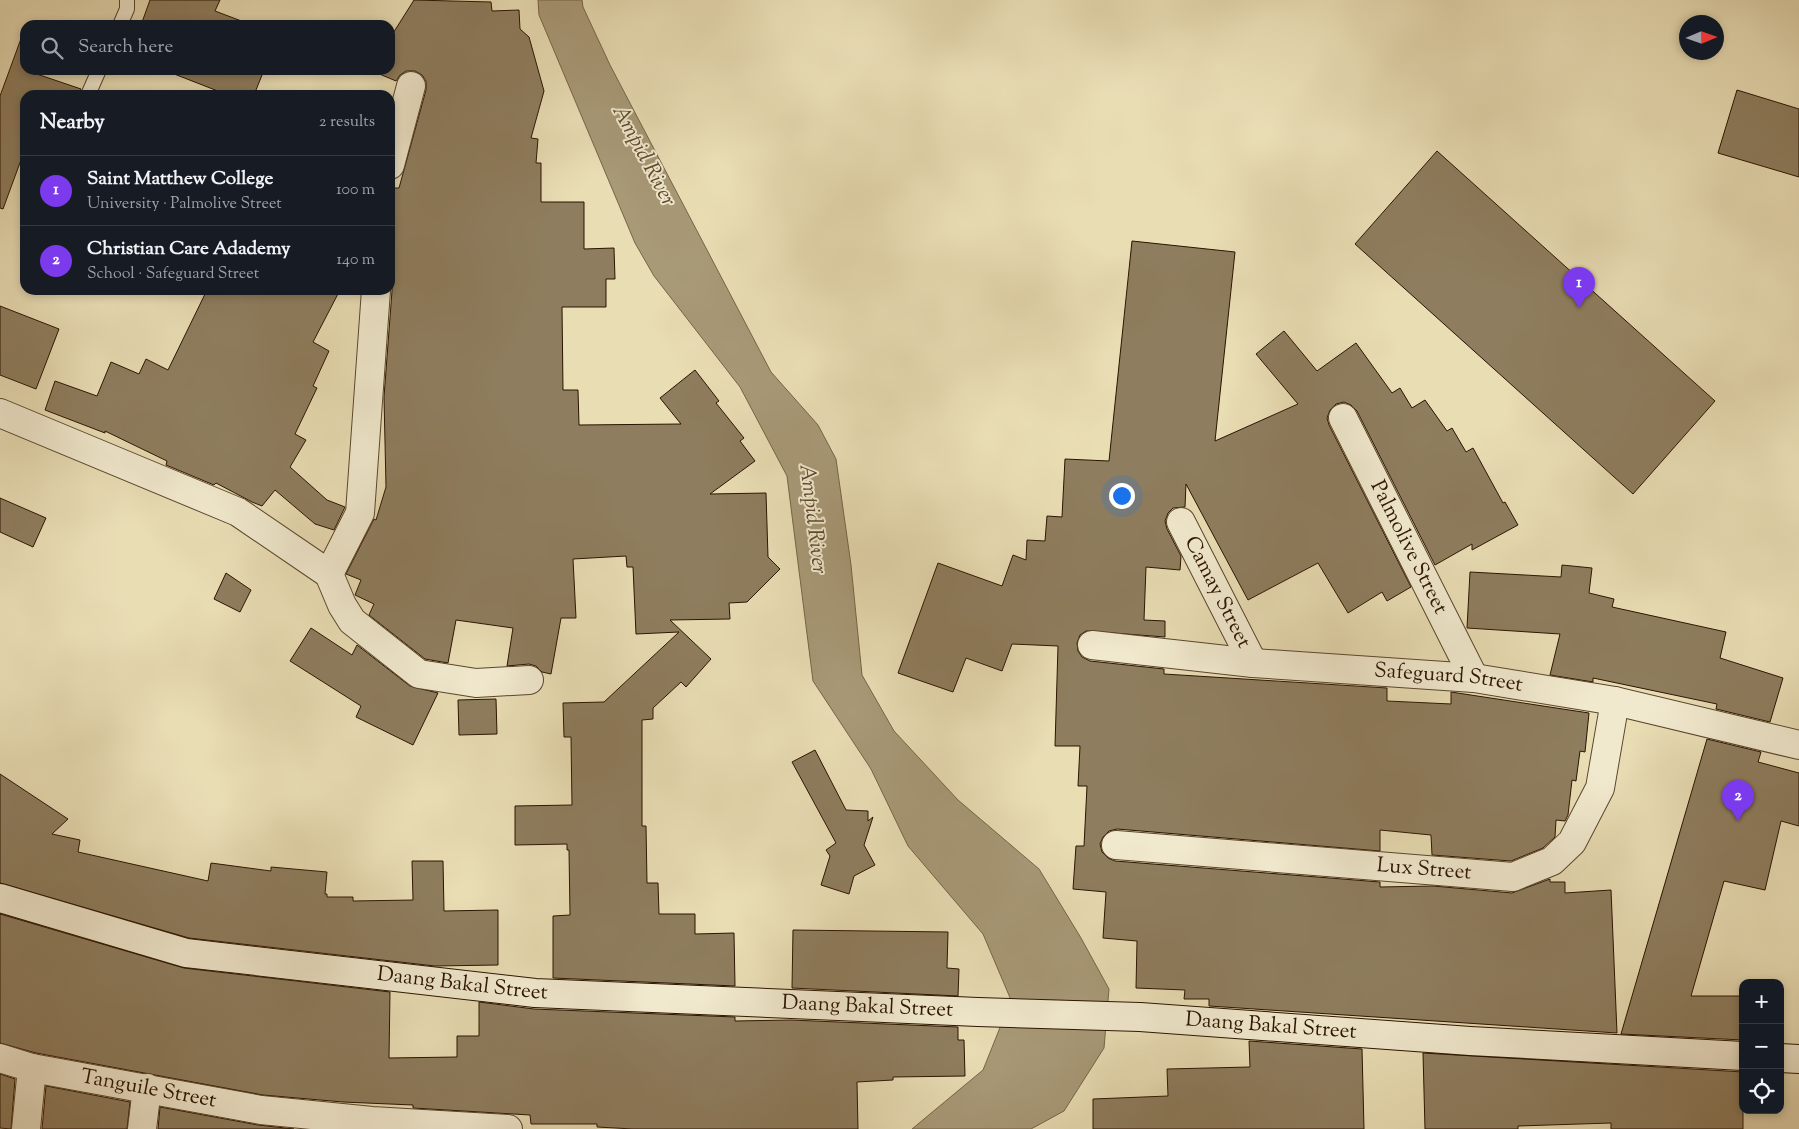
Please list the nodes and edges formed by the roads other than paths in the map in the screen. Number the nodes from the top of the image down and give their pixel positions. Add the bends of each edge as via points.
1 (128, 0) edge
2 (122, 20) edge
3 (98, 75) edge
4 (411, 86) dead end
5 (90, 90) edge
6 (395, 146) edge
7 (376, 295) edge
8 (0, 413) edge
9 (1343, 418) dead end
10 (1181, 522) dead end
11 (329, 574) junction
12 (1092, 645) dead end
13 (1254, 663) junction
14 (1474, 678) junction
15 (529, 680) dead end
16 (1615, 701) junction
17 (1799, 745) edge
18 (1116, 845) dead end
19 (0, 898) edge
20 (1739, 1056) edge
21 (0, 1058) edge
22 (1784, 1058) edge
23 (1799, 1059) edge
24 (32, 1068) junction
25 (147, 1088) junction
26 (260, 1120) edge
27 (371, 1125) edge
28 (26, 1129) edge
29 (142, 1129) edge
30 (508, 1129) edge

1 - 2 lane
3 - 5 lane
4 - 6 street
7 - 11 street via 361,507
8 - 11 street via 238,512
9 - 14 street, Palmolive Street
10 - 13 street, Camay Street
11 - 15 street via 352,621 418,674 476,683
12 - 13 street, Safeguard Street
13 - 14 street, Safeguard Street
14 - 16 street, Safeguard Street
16 - 17 street, Safeguard Street
16 - 18 street, Lux Street via 1600,788 1572,842 1552,861 1513,877
19 - 20 street, Daang Bakal Street via 186,953 535,993 1140,1017 1461,1041
21 - 24 street, Tanguile Street
22 - 23 street
24 - 25 street, Tanguile Street
24 - 28 street
25 - 26 street, Tanguile Street
25 - 29 street
26 - 27 street, Tanguile Street
27 - 30 street, Tanguile Street

